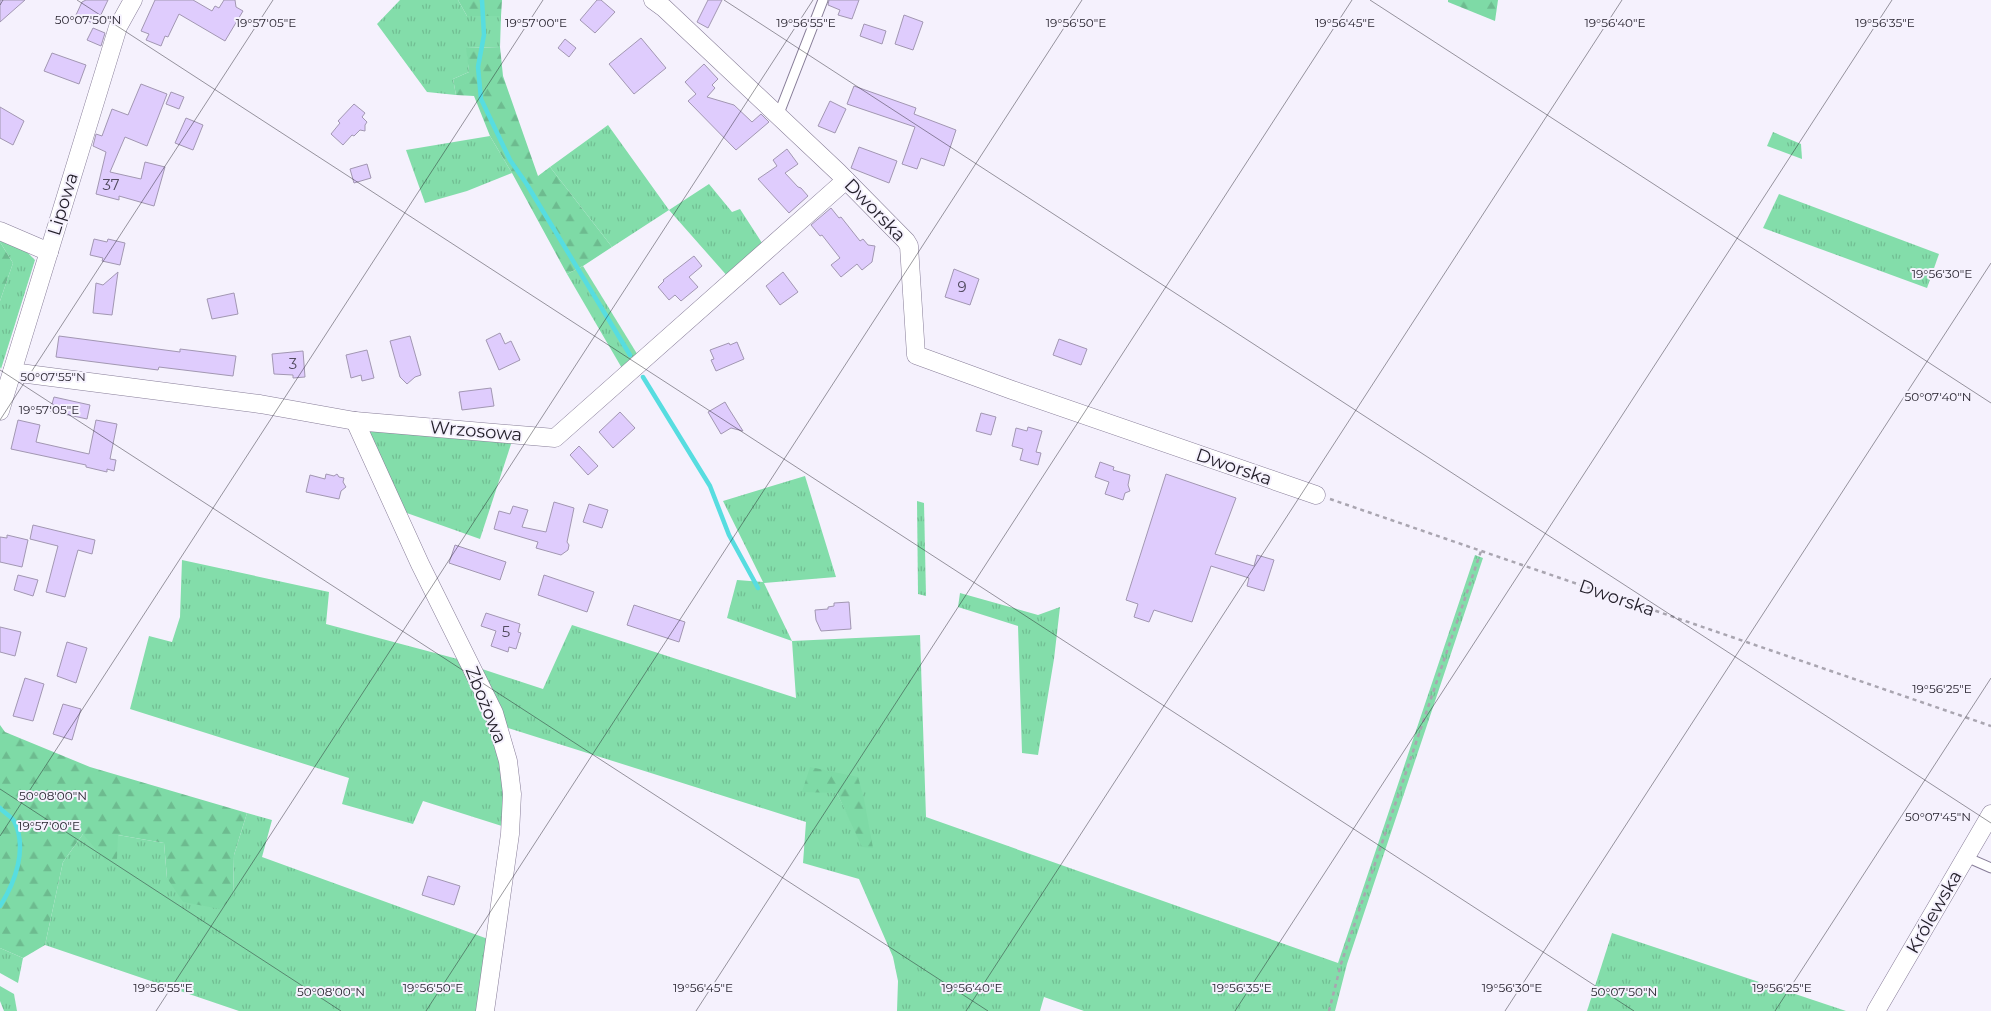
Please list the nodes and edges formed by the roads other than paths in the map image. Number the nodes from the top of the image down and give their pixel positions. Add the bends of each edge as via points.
1 (133, 0) edge
2 (823, 0) edge
3 (661, 3) edge
4 (778, 116) junction
5 (846, 180) junction
6 (0, 231) edge
7 (49, 252) junction
8 (12, 372) junction
9 (0, 411) edge
10 (355, 421) junction
11 (1316, 495) road end
12 (1991, 814) edge
13 (1966, 857) junction
14 (1991, 868) edge
15 (484, 1011) edge
16 (1876, 1011) edge

1 - 7 street, Lipowa via 118,27
2 - 4 lane
3 - 4 street, Dworska
4 - 5 street, Dworska
5 - 10 street, Wrzosowa via 556,438
5 - 11 street, Dworska via 909,246 916,355
6 - 7 street
7 - 8 street, Lipowa
8 - 9 street, Lipowa
8 - 10 street, Wrzosowa via 276,406
10 - 15 street, Zbożowa via 420,564 494,713 508,761 512,794 510,834
12 - 13 street, Królewska
13 - 14 lane
13 - 16 street, Królewska

